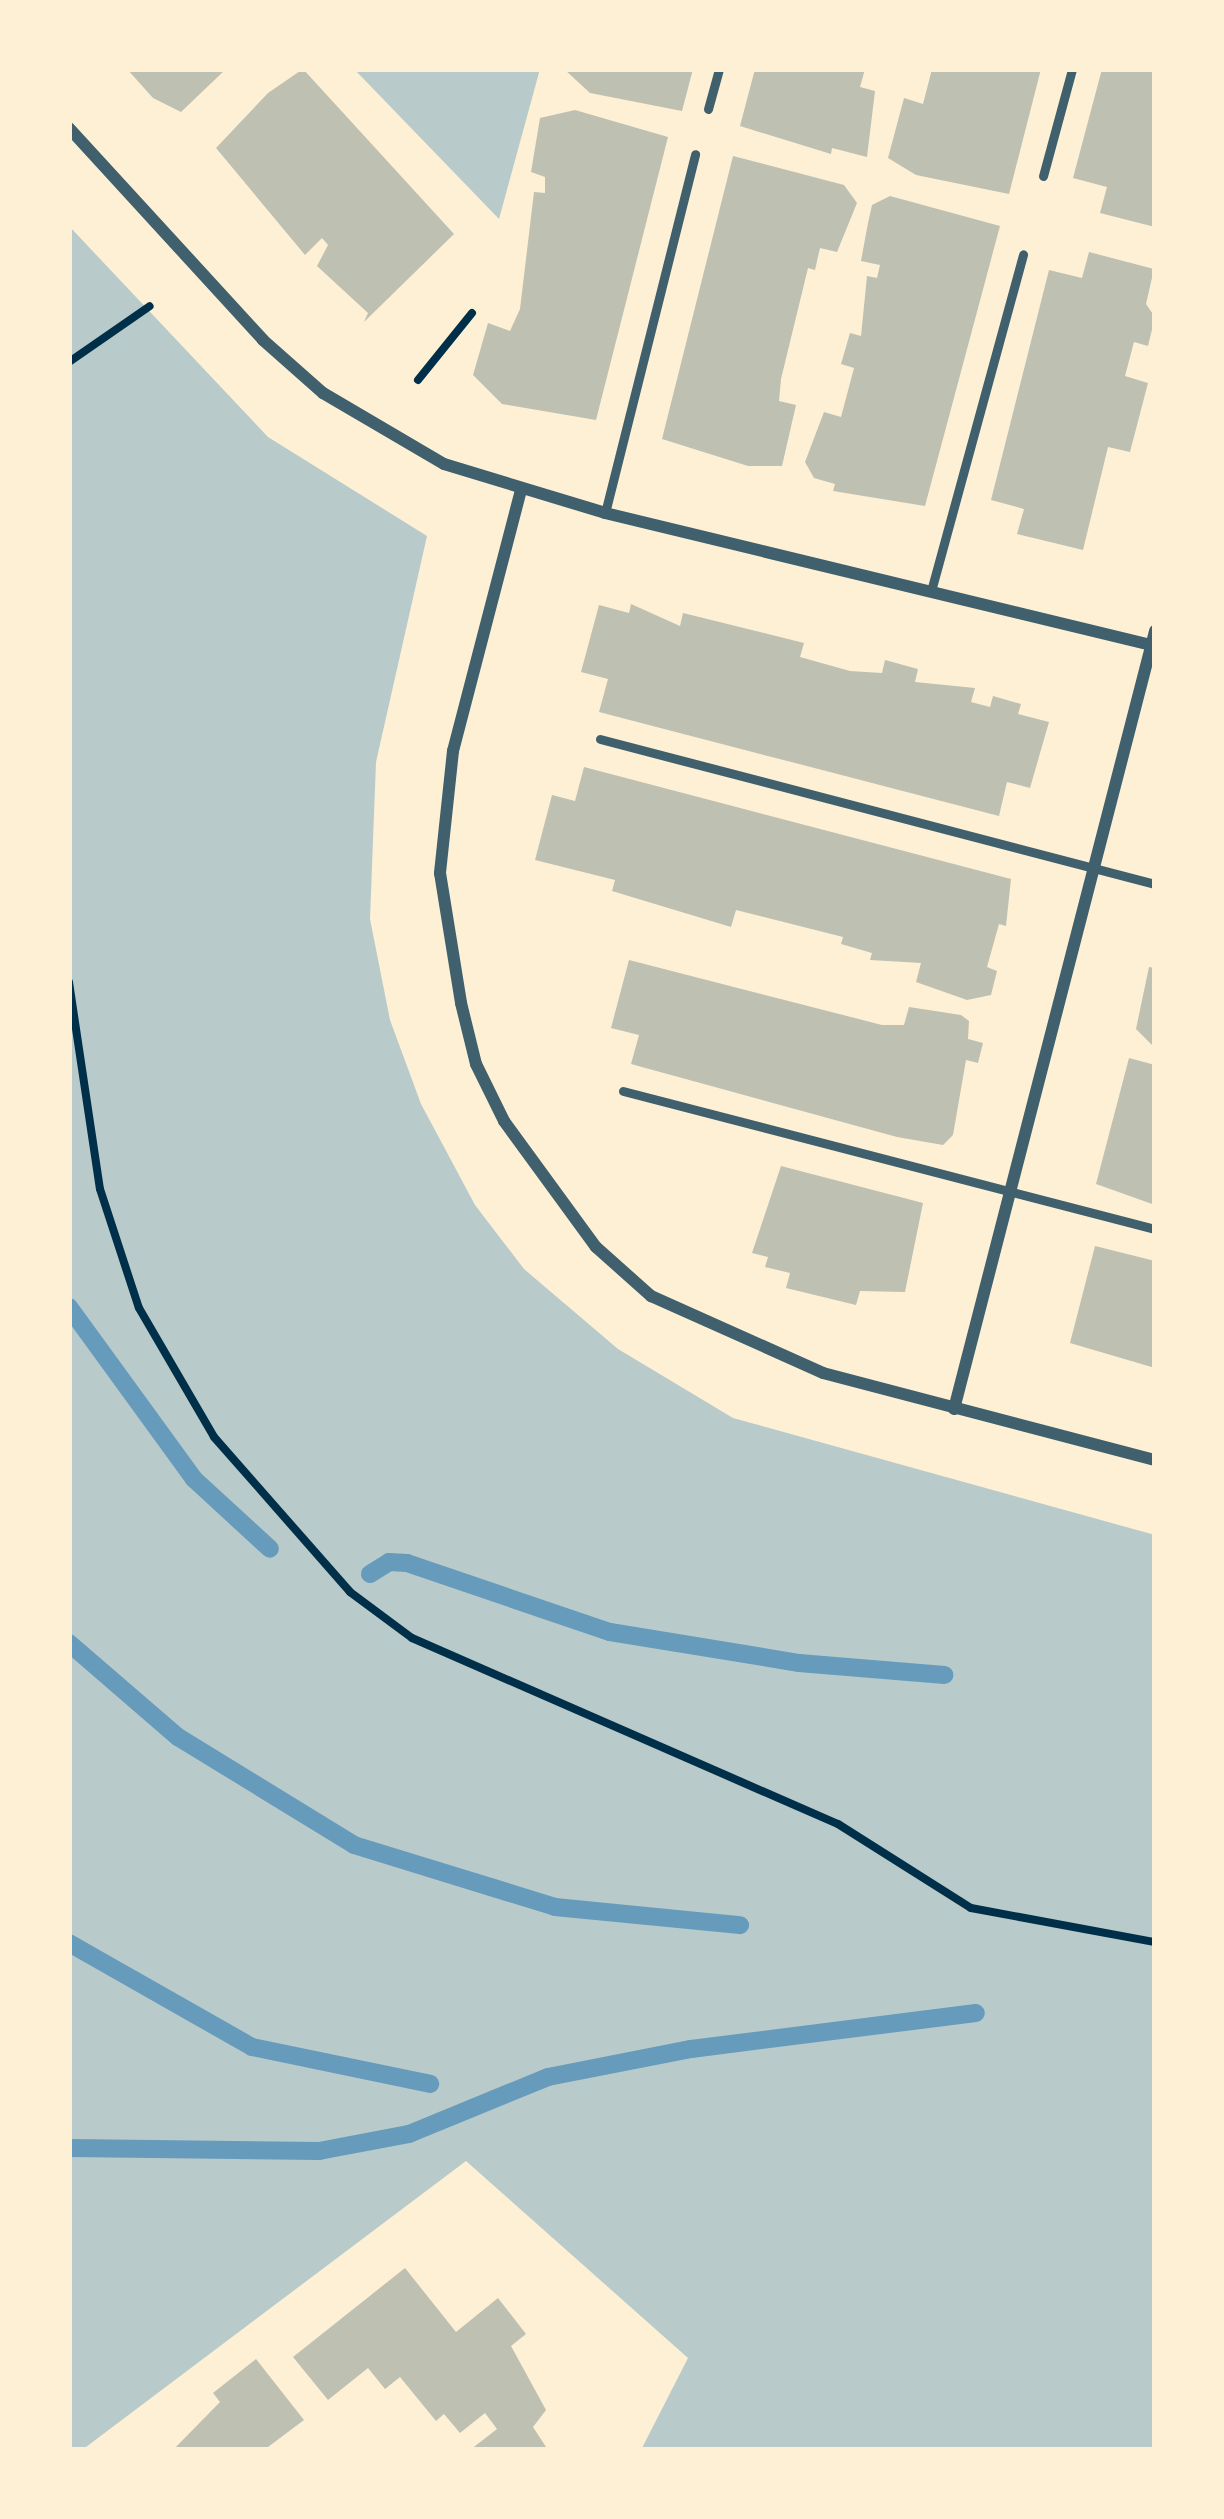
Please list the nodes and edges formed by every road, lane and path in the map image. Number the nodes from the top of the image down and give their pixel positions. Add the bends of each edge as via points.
1 (719, 69) edge
2 (1072, 69) edge
3 (709, 109) dead end
4 (69, 128) edge
5 (695, 154) dead end
6 (1043, 176) dead end
7 (1023, 254) dead end
8 (150, 307) dead end
9 (472, 313) dead end
10 (69, 362) edge
11 (418, 380) dead end
12 (521, 490) junction
13 (605, 514) junction
14 (931, 591) junction
15 (1154, 640) edge
16 (600, 739) dead end
17 (1095, 869) junction
18 (1155, 884) edge
19 (69, 982) edge
20 (623, 1091) dead end
21 (1012, 1192) junction
22 (1155, 1228) edge
23 (954, 1409) junction
24 (1155, 1460) edge
25 (1155, 1942) edge

1 - 3 lane
2 - 6 lane
4 - 12 street via 263,340 323,393 410,448
5 - 13 lane
7 - 14 lane
8 - 10 path
9 - 11 path
12 - 13 street
12 - 23 street via 443,814 447,943 476,1064 551,1188 596,1247 651,1296 748,1346
13 - 14 street
14 - 15 street
15 - 17 street
16 - 17 lane
17 - 18 lane
17 - 21 street
19 - 25 path via 100,1189 139,1308 214,1437 350,1592 412,1638 838,1825 971,1908
20 - 21 lane
21 - 22 lane
21 - 23 street
23 - 24 street

